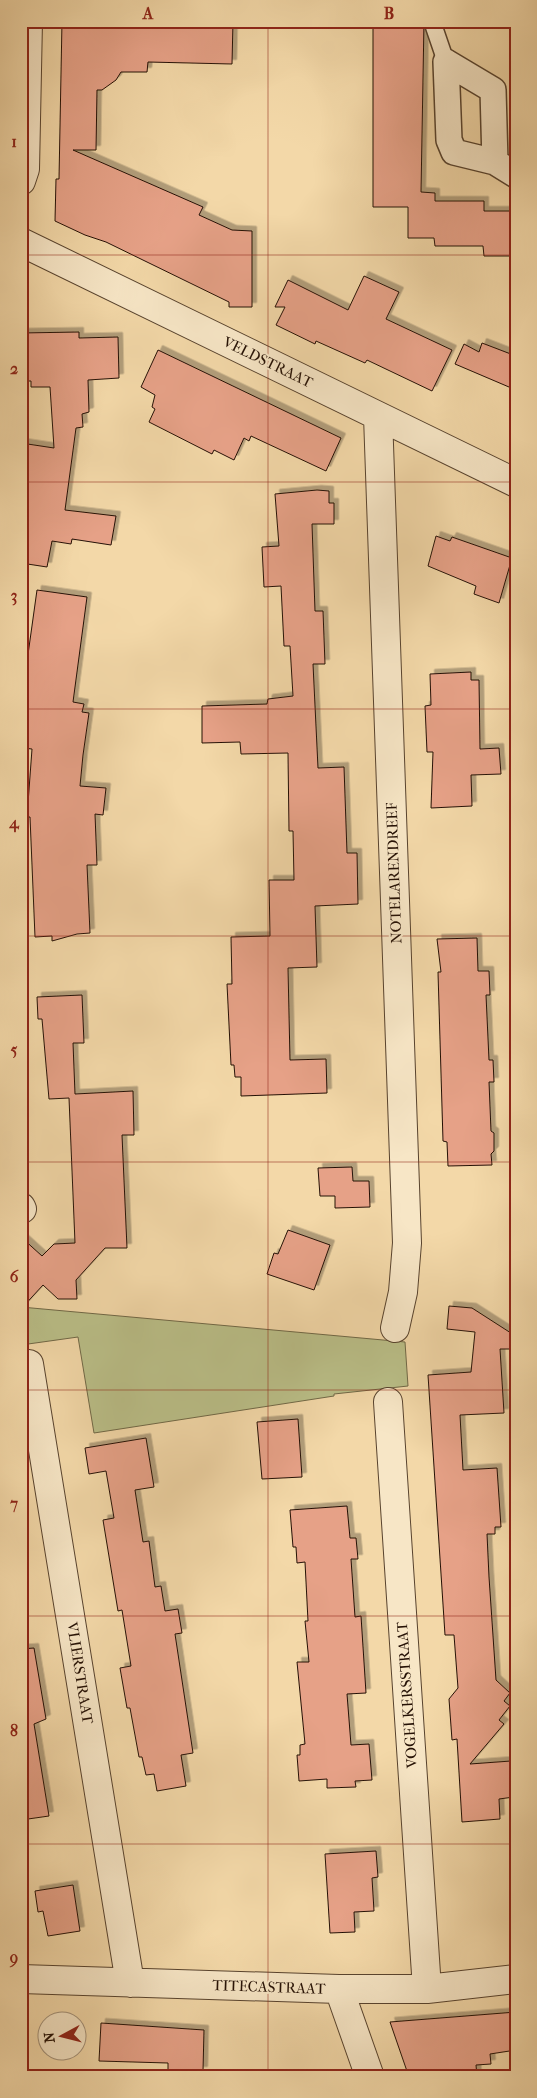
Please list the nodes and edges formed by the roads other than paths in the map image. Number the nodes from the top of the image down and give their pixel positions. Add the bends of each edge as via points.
1 (28, 21) edge
2 (433, 24) dead end
3 (446, 62) junction
4 (495, 162) junction
5 (516, 175) edge
6 (21, 181) edge
7 (21, 242) edge
8 (378, 416) junction
9 (516, 483) edge
10 (395, 1328) dead end
11 (29, 1364) dead end
12 (388, 1402) dead end
13 (21, 1979) edge
14 (516, 1979) edge
15 (130, 1983) junction
16 (339, 1989) junction
17 (427, 1989) junction
18 (370, 2077) edge

1 - 6 street via 25,169
2 - 3 lane
3 - 4 street via 494,90
3 - 4 street via 449,140 454,152
4 - 5 street
7 - 8 street, VELDSTRAAT
8 - 9 street, VELDSTRAAT
8 - 10 street, NOTELARENDREEF via 407,1243 403,1292
11 - 15 street, VLIERSTRAAT
12 - 17 street, VOGELKERSSTRAAT
13 - 15 street, TITECASTRAAT
14 - 17 street, TITECASTRAAT
15 - 16 street, TITECASTRAAT
16 - 17 street, TITECASTRAAT
16 - 18 street

